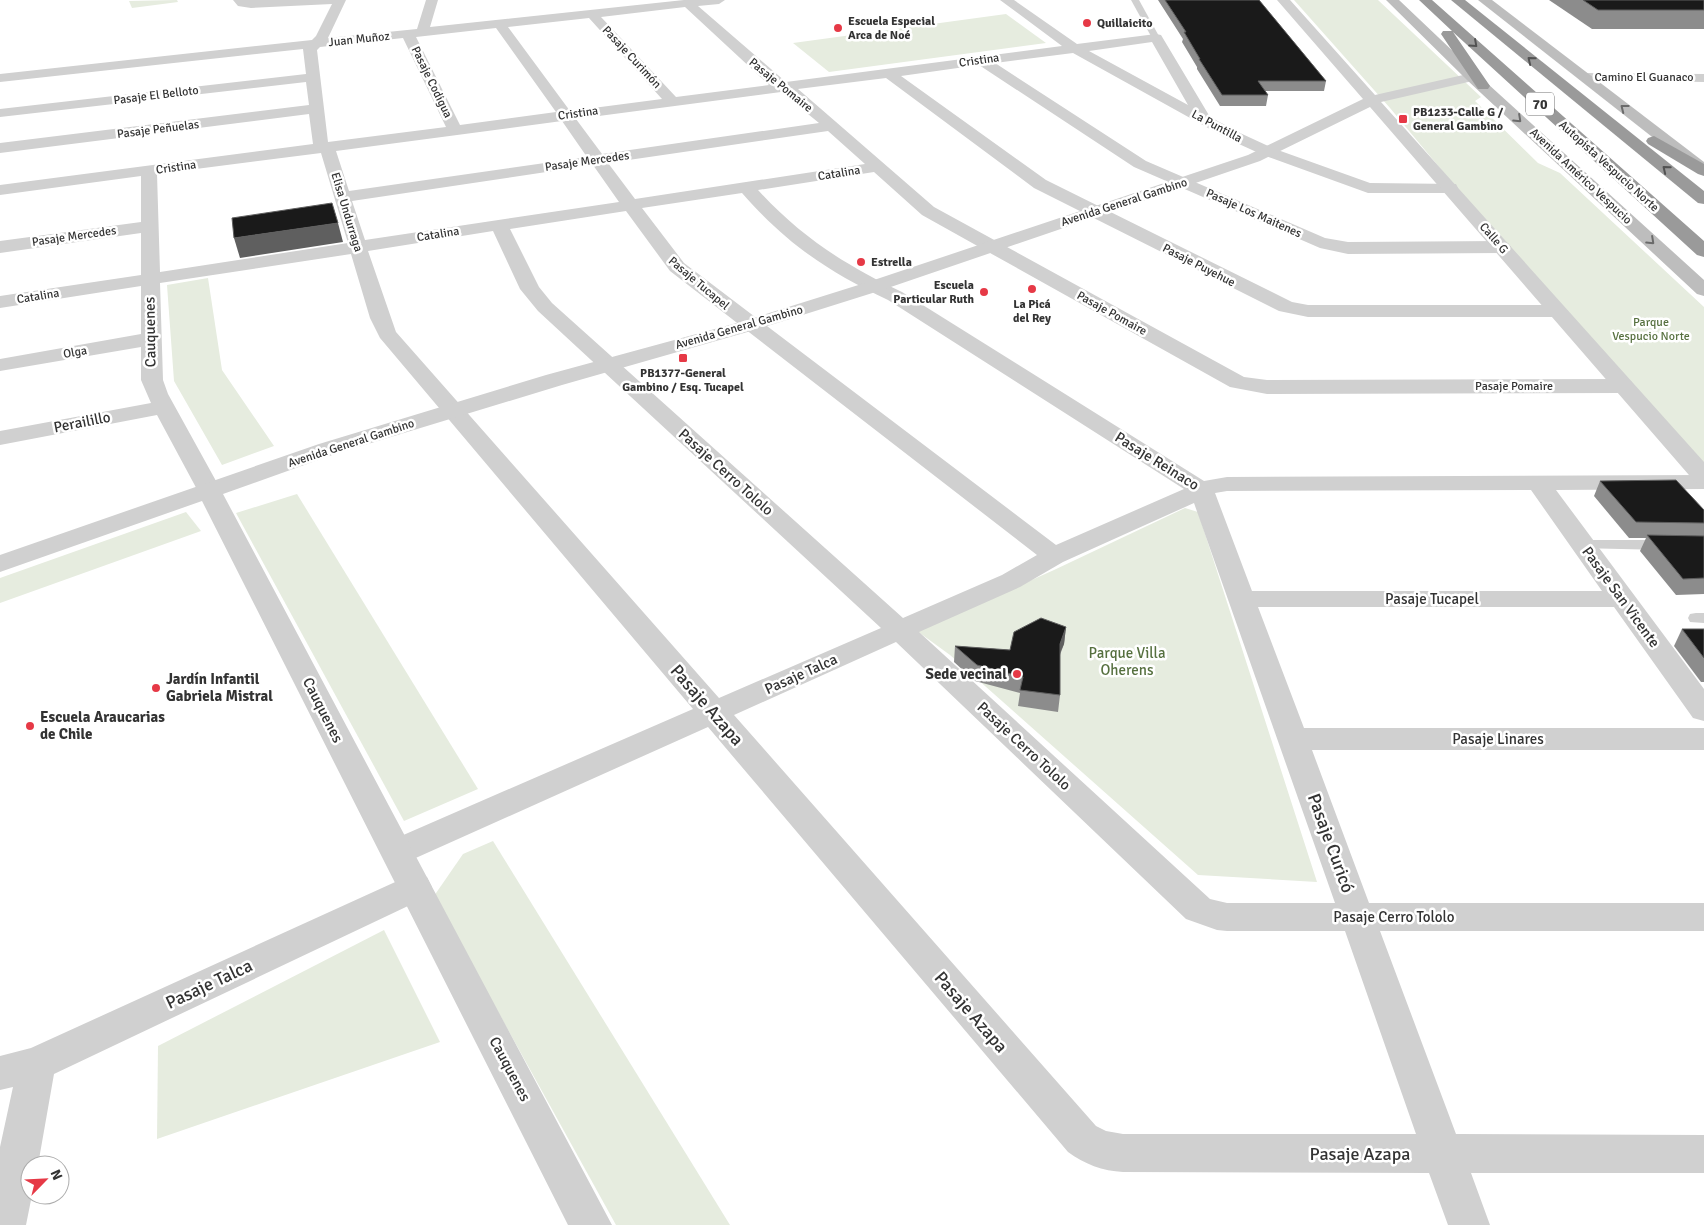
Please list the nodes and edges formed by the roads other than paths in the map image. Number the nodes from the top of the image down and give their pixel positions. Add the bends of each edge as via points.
1 (239, 0) edge
2 (340, 0) edge
3 (432, 0) edge
4 (569, 0) edge
5 (719, 0) edge
6 (1006, 0) edge
7 (1135, 0) edge
8 (1283, 0) edge
9 (1392, 0) edge
10 (1425, 0) edge
11 (1457, 0) edge
12 (1484, 0) edge
13 (668, 2) edge
14 (687, 3) junction
15 (592, 14) junction
16 (576, 15) junction
17 (500, 24) junction
18 (415, 33) junction
19 (1156, 38) junction
20 (316, 44) junction
21 (1074, 47) junction
22 (980, 60) junction
23 (887, 72) junction
24 (312, 77) junction
25 (1585, 77) junction
26 (0, 78) edge
27 (1704, 78) edge
28 (1478, 81) junction
29 (782, 86) junction
30 (1569, 90) junction
31 (1373, 100) junction
32 (672, 101) junction
33 (316, 109) junction
34 (0, 113) edge
35 (566, 115) junction
36 (1204, 119) junction
37 (831, 126) junction
38 (455, 130) junction
39 (323, 147) junction
40 (0, 148) edge
41 (1269, 152) junction
42 (598, 160) junction
43 (877, 167) junction
44 (149, 170) junction
45 (1704, 170) edge
46 (1182, 182) junction
47 (746, 187) junction
48 (1450, 188) junction
49 (0, 190) edge
50 (343, 197) junction
51 (1704, 199) edge
52 (630, 205) junction
53 (1096, 211) junction
54 (499, 225) junction
55 (149, 226) junction
56 (358, 246) junction
57 (992, 246) junction
58 (0, 247) edge
59 (1502, 247) junction
60 (1704, 251) edge
61 (149, 279) junction
62 (875, 286) junction
63 (1704, 290) edge
64 (0, 302) edge
65 (1556, 311) junction
66 (751, 325) junction
67 (150, 339) junction
68 (607, 364) junction
69 (0, 365) edge
70 (1623, 386) junction
71 (164, 407) junction
72 (452, 411) junction
73 (0, 438) edge
74 (1704, 477) edge
75 (1704, 482) edge
76 (1538, 483) junction
77 (209, 490) junction
78 (1202, 490) junction
79 (1583, 545) junction
80 (1677, 545) edge
81 (1054, 556) junction
82 (0, 564) edge
83 (1242, 599) junction
84 (1622, 599) junction
85 (900, 630) junction
86 (1704, 711) edge
87 (713, 712) junction
88 (1292, 739) junction
89 (1704, 739) edge
90 (397, 852) junction
91 (415, 888) junction
92 (1357, 917) junction
93 (1704, 917) edge
94 (19, 1068) edge
95 (1704, 1154) edge
96 (1444, 1155) junction
97 (5, 1225) edge
98 (591, 1225) edge
99 (1469, 1225) edge

1 - 2 street via 251,4
2 - 20 street, Elisa Undurraga
3 - 18 street
4 - 16 street
5 - 14 street, Juan Muñoz
6 - 21 street, La Puntilla
7 - 19 lane
8 - 31 street, Calle G
9 - 28 main road, Avenida Américo Vespucio
10 - 28 highway
10 -> 60 highway, Autopista Vespucio Norte / 70
30 -> 11 highway, 70
12 - 25 main road
13 - 14 street, Juan Muñoz
13 - 15 street, Juan Muñoz
14 - 29 street, Pasaje Pomaire
15 - 16 street, Juan Muñoz
15 - 32 street, Pasaje Curimón
16 - 17 street, Juan Muñoz
17 - 18 street, Juan Muñoz
17 - 35 street, Pasaje Tucapel
18 - 20 street, Juan Muñoz
18 - 38 street, Pasaje Codigua
19 - 21 street, Cristina
19 - 36 street
20 - 24 street, Elisa Undurraga via 310,49
20 - 26 street, Juan Muñoz
21 - 22 street, Cristina
21 - 36 street, La Puntilla
22 - 23 street, Cristina
22 - 46 street, Pasaje Los Maitenes via 1140,164
23 - 29 street, Cristina
23 - 53 street, Pasaje Puyehue via 1034,180
24 - 33 street, Elisa Undurraga
24 - 34 street, Pasaje El Belloto
25 - 27 street, Camino El Guanaco
45 -> 25 main road
28 - 31 street, Avenida General Gambino
28 -> 63 main road, Avenida Américo Vespucio
29 - 32 street, Cristina
29 - 37 street, Pasaje Pomaire
30 - 45 highway
51 -> 30 highway, 70
31 - 41 street, Avenida General Gambino
31 - 48 street, Calle G
32 - 35 street, Cristina
33 - 39 street, Elisa Undurraga
33 - 40 street, Pasaje Peñuelas
35 - 38 street, Cristina
35 - 42 street, Pasaje Tucapel
36 - 41 street, La Puntilla
37 - 42 street, Pasaje Mercedes
37 - 43 street, Pasaje Pomaire
38 - 39 street, Cristina
39 - 44 street, Cristina
39 - 50 street, Elisa Undurraga via 328,152
41 - 46 street, Avenida General Gambino
41 - 48 street, La Puntilla via 1368,188
42 - 50 street, Pasaje Mercedes
42 - 52 street, Pasaje Tucapel
43 - 47 street, Catalina
43 - 57 street, Pasaje Pomaire via 928,211
44 - 49 street, Cristina
44 - 55 street, Cauquenes
46 - 53 street, Avenida General Gambino
46 - 59 street, Pasaje Los Maitenes via 1332,246
47 - 52 street, Catalina
47 - 62 street, Pasaje Reinaco via 798,239 853,276
48 - 59 street, Calle G
50 - 56 street, Elisa Undurraga
52 - 54 street, Catalina
52 - 66 street, Pasaje Tucapel via 677,267
53 - 57 street, Avenida General Gambino
53 - 65 street, Pasaje Puyehue via 1236,284 1293,309
54 - 56 street, Catalina
54 - 68 street, Pasaje Cerro Tololo via 534,296
55 - 58 street, Pasaje Mercedes
55 - 61 street, Cauquenes
56 - 61 street, Catalina
56 - 72 street, Elisa Undurraga via 387,334
57 - 62 street, Avenida General Gambino
57 - 70 street, Pasaje Pomaire via 1220,374 1247,385 1267,388
59 - 65 street, Calle G
61 - 64 street, Catalina
61 - 67 street, Cauquenes
62 - 66 street, Avenida General Gambino
62 - 78 street, Pasaje Reinaco
65 - 70 street, Calle G
66 - 68 street, Avenida General Gambino
66 - 81 street, Pasaje Tucapel
67 - 69 street, Olga
67 - 71 street, Cauquenes via 152,380
68 - 72 street, Avenida General Gambino
68 - 85 street, Pasaje Cerro Tololo
70 - 74 street, Calle G
71 - 73 street, Perailillo
71 - 77 street, Cauquenes
72 - 77 street, Avenida General Gambino
72 - 87 street, Pasaje Azapa
75 - 76 street, Pasaje Reinaco
76 - 78 street, Pasaje Reinaco via 1227,484
76 - 79 street, Pasaje San Vicente
77 - 82 street, Avenida General Gambino
77 - 90 street, Cauquenes
78 - 81 street, Pasaje Talca
78 - 83 street, Pasaje Curicó
79 - 80 lane
79 - 84 street, Pasaje San Vicente
81 - 85 street, Pasaje Talca via 1011,582
83 - 84 street, Pasaje Tucapel
83 - 88 street, Pasaje Curicó
84 - 86 street, Pasaje San Vicente
85 - 87 street, Pasaje Talca
85 - 92 street, Pasaje Cerro Tololo via 1198,909 1226,917
87 - 90 street, Pasaje Talca
87 - 96 street, Pasaje Azapa via 1071,1128 1096,1148 1123,1154
88 - 89 street, Pasaje Linares
88 - 92 street, Pasaje Curicó
90 - 91 street, Cauquenes
91 - 94 street, Pasaje Talca
91 - 98 street, Cauquenes
92 - 93 street, Pasaje Cerro Tololo
92 - 96 street, Pasaje Curicó
94 - 97 street
95 - 96 street, Pasaje Azapa
96 - 99 street, Pasaje Curicó

